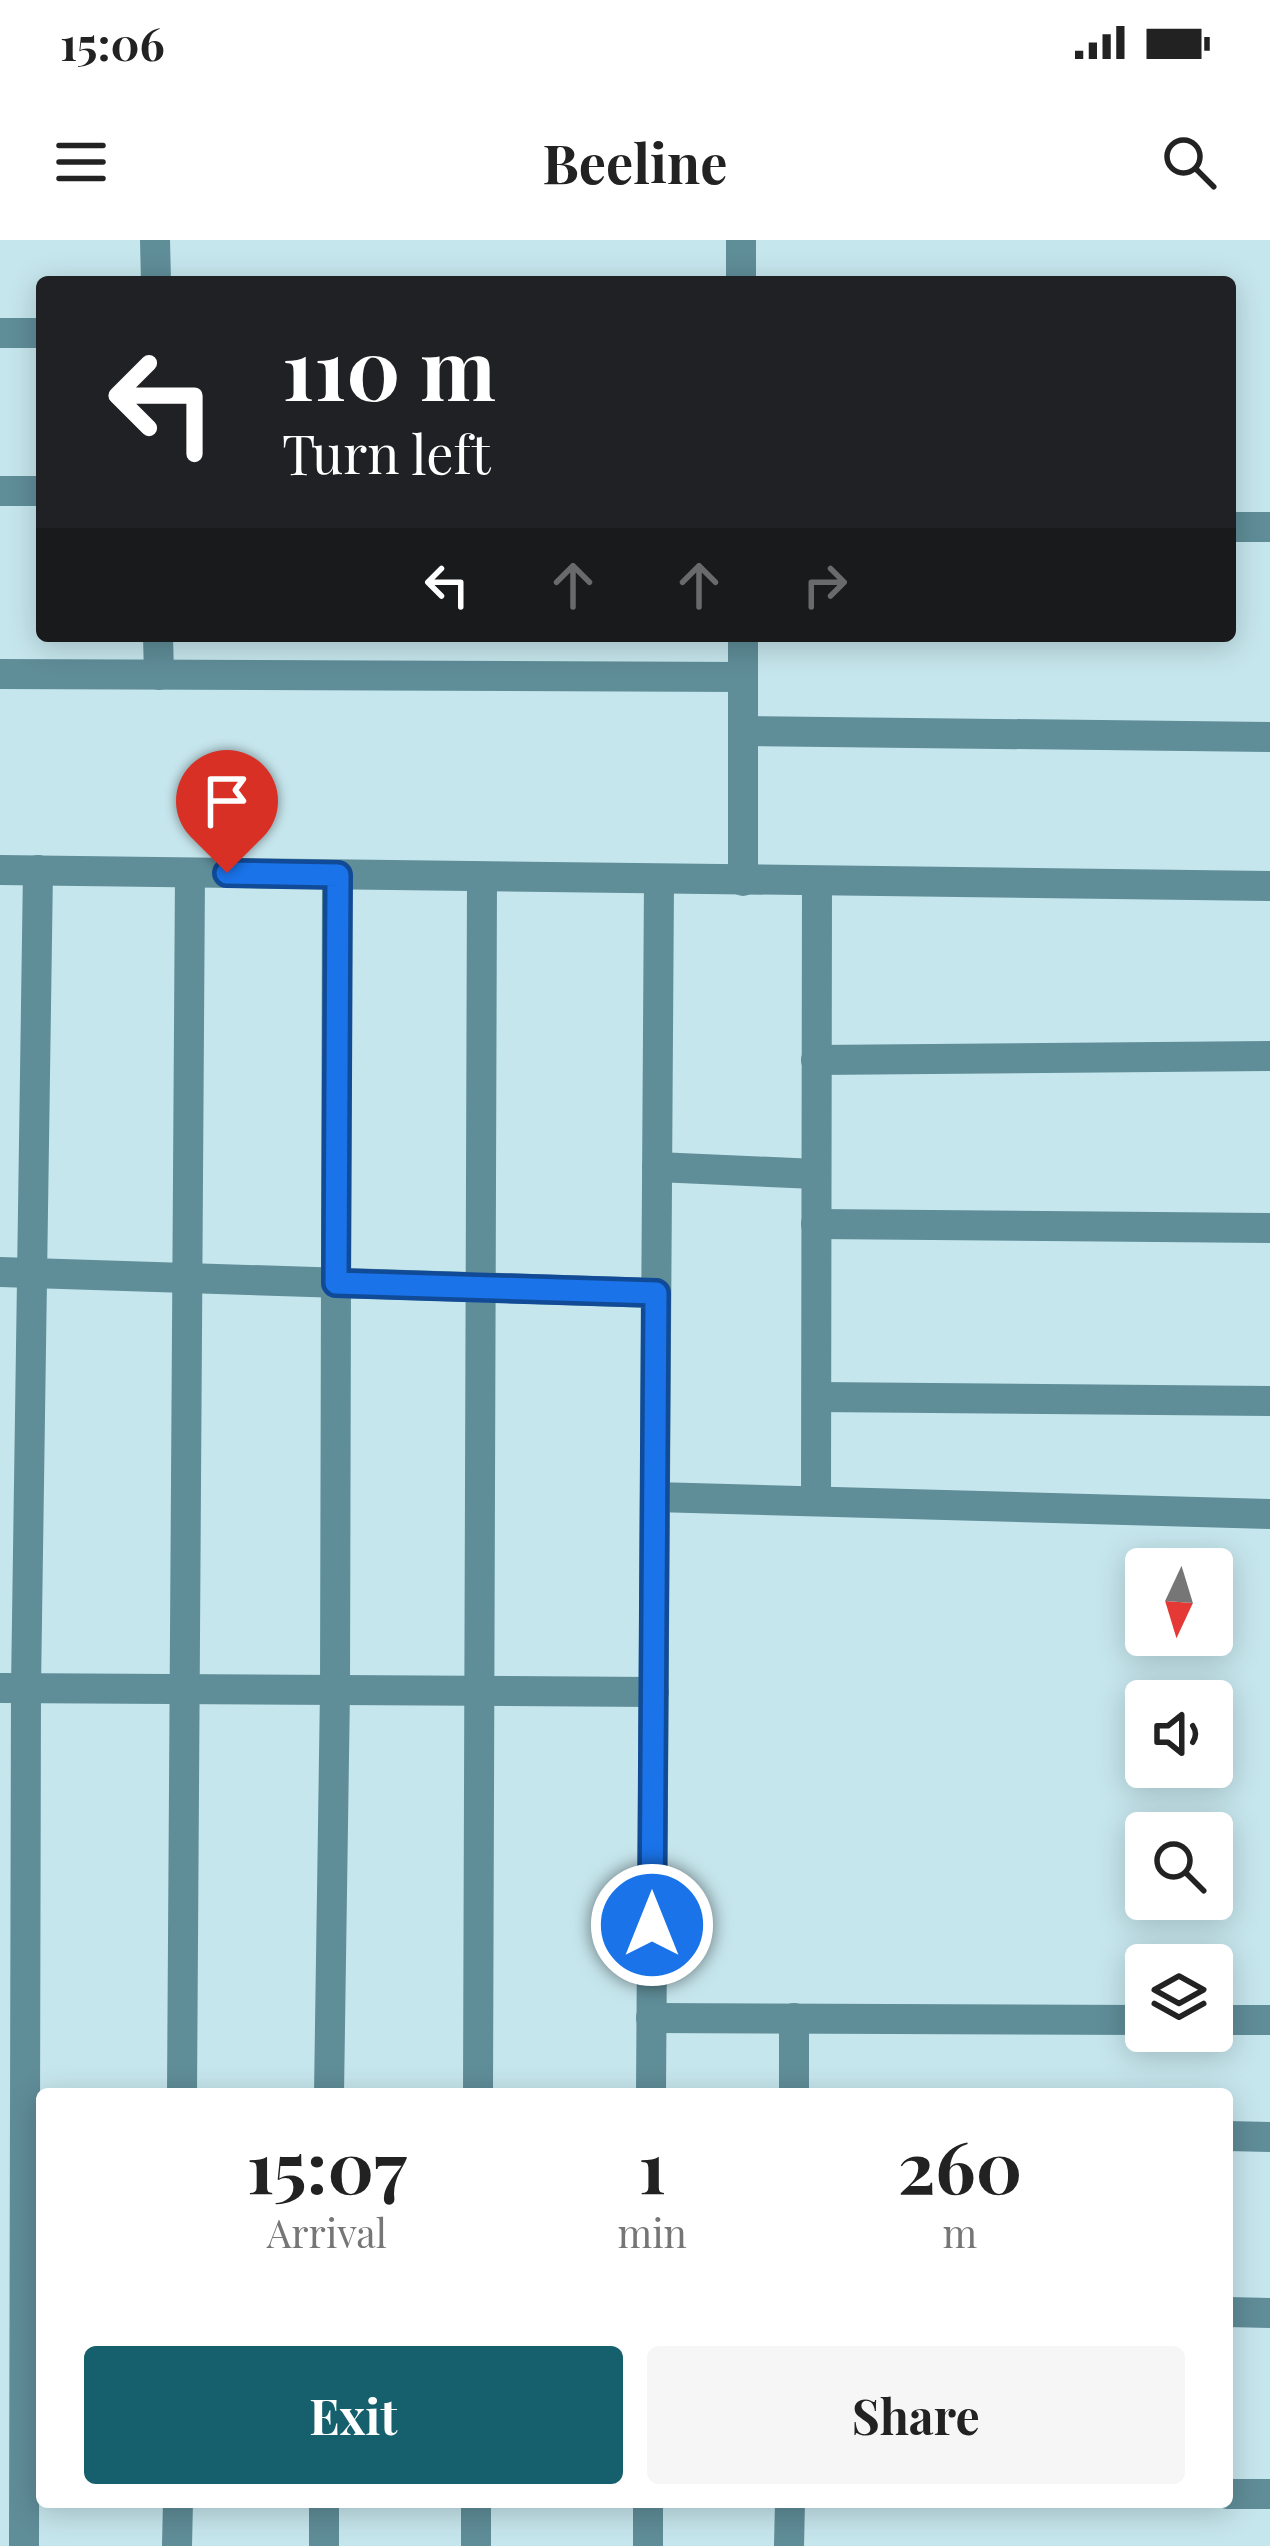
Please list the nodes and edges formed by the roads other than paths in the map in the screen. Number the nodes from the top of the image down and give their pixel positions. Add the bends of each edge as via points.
1 (155, 240) edge
2 (741, 240) edge
3 (156, 276) edge
4 (741, 276) edge
5 (0, 333) edge
6 (36, 333) edge
7 (0, 490) edge
8 (36, 491) edge
9 (1236, 527) edge
10 (1270, 527) edge
11 (158, 642) edge
12 (743, 642) edge
13 (0, 674) edge
14 (158, 675) junction
15 (743, 677) junction
16 (743, 731) junction
17 (1270, 737) edge
18 (0, 870) edge
19 (38, 870) junction
20 (190, 873) junction
21 (338, 875) junction
22 (482, 877) junction
23 (659, 880) junction
24 (743, 881) junction
25 (817, 881) junction
26 (1270, 886) edge
27 (1270, 1056) edge
28 (816, 1060) junction
29 (657, 1167) junction
30 (816, 1174) junction
31 (816, 1224) junction
32 (1270, 1228) edge
33 (0, 1272) edge
34 (32, 1273) junction
35 (188, 1279) junction
36 (336, 1283) junction
37 (480, 1288) junction
38 (656, 1293) junction
39 (817, 1396) junction
40 (1270, 1401) edge
41 (655, 1497) junction
42 (816, 1502) junction
43 (1270, 1514) edge
44 (13, 1688) edge
45 (186, 1689) junction
46 (335, 1690) junction
47 (480, 1691) junction
48 (653, 1692) junction
49 (651, 2018) junction
50 (794, 2018) junction
51 (1125, 2020) edge
52 (1233, 2020) edge
53 (1270, 2020) edge
54 (182, 2088) edge
55 (329, 2088) edge
56 (478, 2088) edge
57 (651, 2088) edge
58 (794, 2088) edge
59 (1233, 2136) edge
60 (1270, 2137) edge
61 (22, 2140) edge
62 (1233, 2312) edge
63 (1270, 2313) edge
64 (1233, 2494) edge
65 (1270, 2494) edge
66 (178, 2508) edge
67 (324, 2508) edge
68 (476, 2508) edge
69 (648, 2508) edge
70 (790, 2508) edge
71 (24, 2546) edge
72 (177, 2546) edge
73 (324, 2546) edge
74 (476, 2546) edge
75 (648, 2546) edge
76 (789, 2546) edge

1 - 3 street
2 - 4 street
5 - 6 street
7 - 8 street
9 - 10 street
11 - 14 street
12 - 15 street
13 - 14 street
14 - 15 street
15 - 16 street
16 - 17 street
16 - 24 street
18 - 19 street
19 - 20 street
19 - 34 street
20 - 21 street
20 - 35 street
21 - 22 street
21 - 36 street
22 - 23 street
22 - 37 street
23 - 24 street
23 - 29 street
24 - 25 street
25 - 26 street
25 - 28 street
27 - 28 street
28 - 30 street
29 - 30 street
29 - 38 street
30 - 31 street
31 - 32 street
31 - 39 street
33 - 34 street
34 - 35 street
34 - 44 street
35 - 36 street
35 - 45 street
36 - 37 street
36 - 46 street
37 - 38 street
37 - 47 street
38 - 41 street
39 - 40 street
39 - 42 street
41 - 42 street
41 - 48 street
42 - 43 street
44 - 45 street
44 - 61 street
45 - 46 street
45 - 54 street
46 - 47 street
46 - 55 street
47 - 48 street
47 - 56 street
48 - 49 street
49 - 50 street
49 - 57 street
50 - 51 street
50 - 58 street
52 - 53 street
59 - 60 street
61 - 71 street
62 - 63 street
64 - 65 street
66 - 72 street
67 - 73 street
68 - 74 street
69 - 75 street
70 - 76 street

